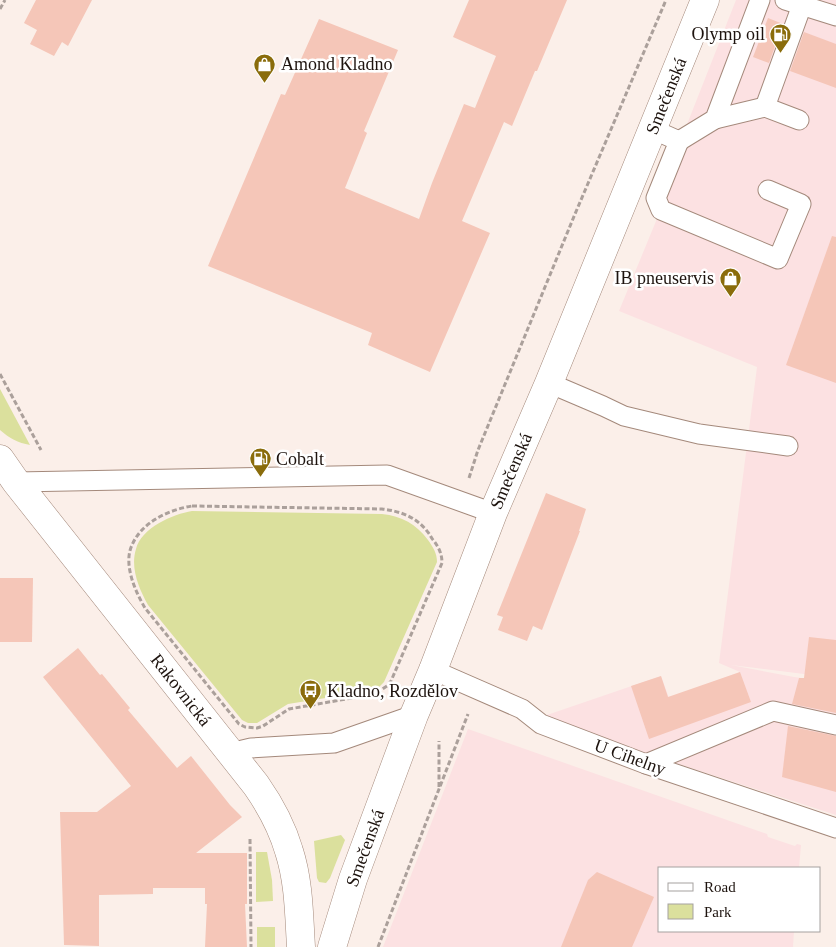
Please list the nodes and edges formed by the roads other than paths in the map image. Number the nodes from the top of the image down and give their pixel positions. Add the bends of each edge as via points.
1 (705, 0) edge
2 (760, 0) edge
3 (794, 3) edge
4 (836, 16) edge
5 (765, 107) junction
6 (715, 119) junction
7 (799, 120) dead end
8 (652, 129) junction
9 (679, 141) junction
10 (768, 190) dead end
11 (548, 383) junction
12 (788, 446) dead end
13 (0, 459) edge
14 (16, 482) junction
15 (493, 513) junction
16 (432, 670) junction
17 (414, 715) junction
18 (836, 725) edge
19 (230, 752) junction
20 (646, 764) junction
21 (836, 828) edge
22 (301, 947) edge
23 (332, 947) edge

1 - 8 street, Smečenská
2 - 6 lane
3 - 4 lane
3 - 5 lane
5 - 6 lane
5 - 7 lane
6 - 9 lane
8 - 9 lane
8 - 11 street, Smečenská
9 - 10 lane via 656,198 661,210 778,259 801,204
11 - 12 lane via 624,416 699,434
11 - 15 street, Smečenská
13 - 14 street, Rakovnická
14 - 15 lane via 387,475
14 - 19 street, Rakovnická
15 - 16 street, Smečenská
16 - 17 street, Smečenská
16 - 20 lane, U Cihelny via 522,709 541,724
17 - 19 lane via 334,743
17 - 23 street, Smečenská via 352,879
18 - 20 lane via 774,710
19 - 22 street, Rakovnická via 266,800 289,850 297,890
20 - 21 lane, U Cihelny

